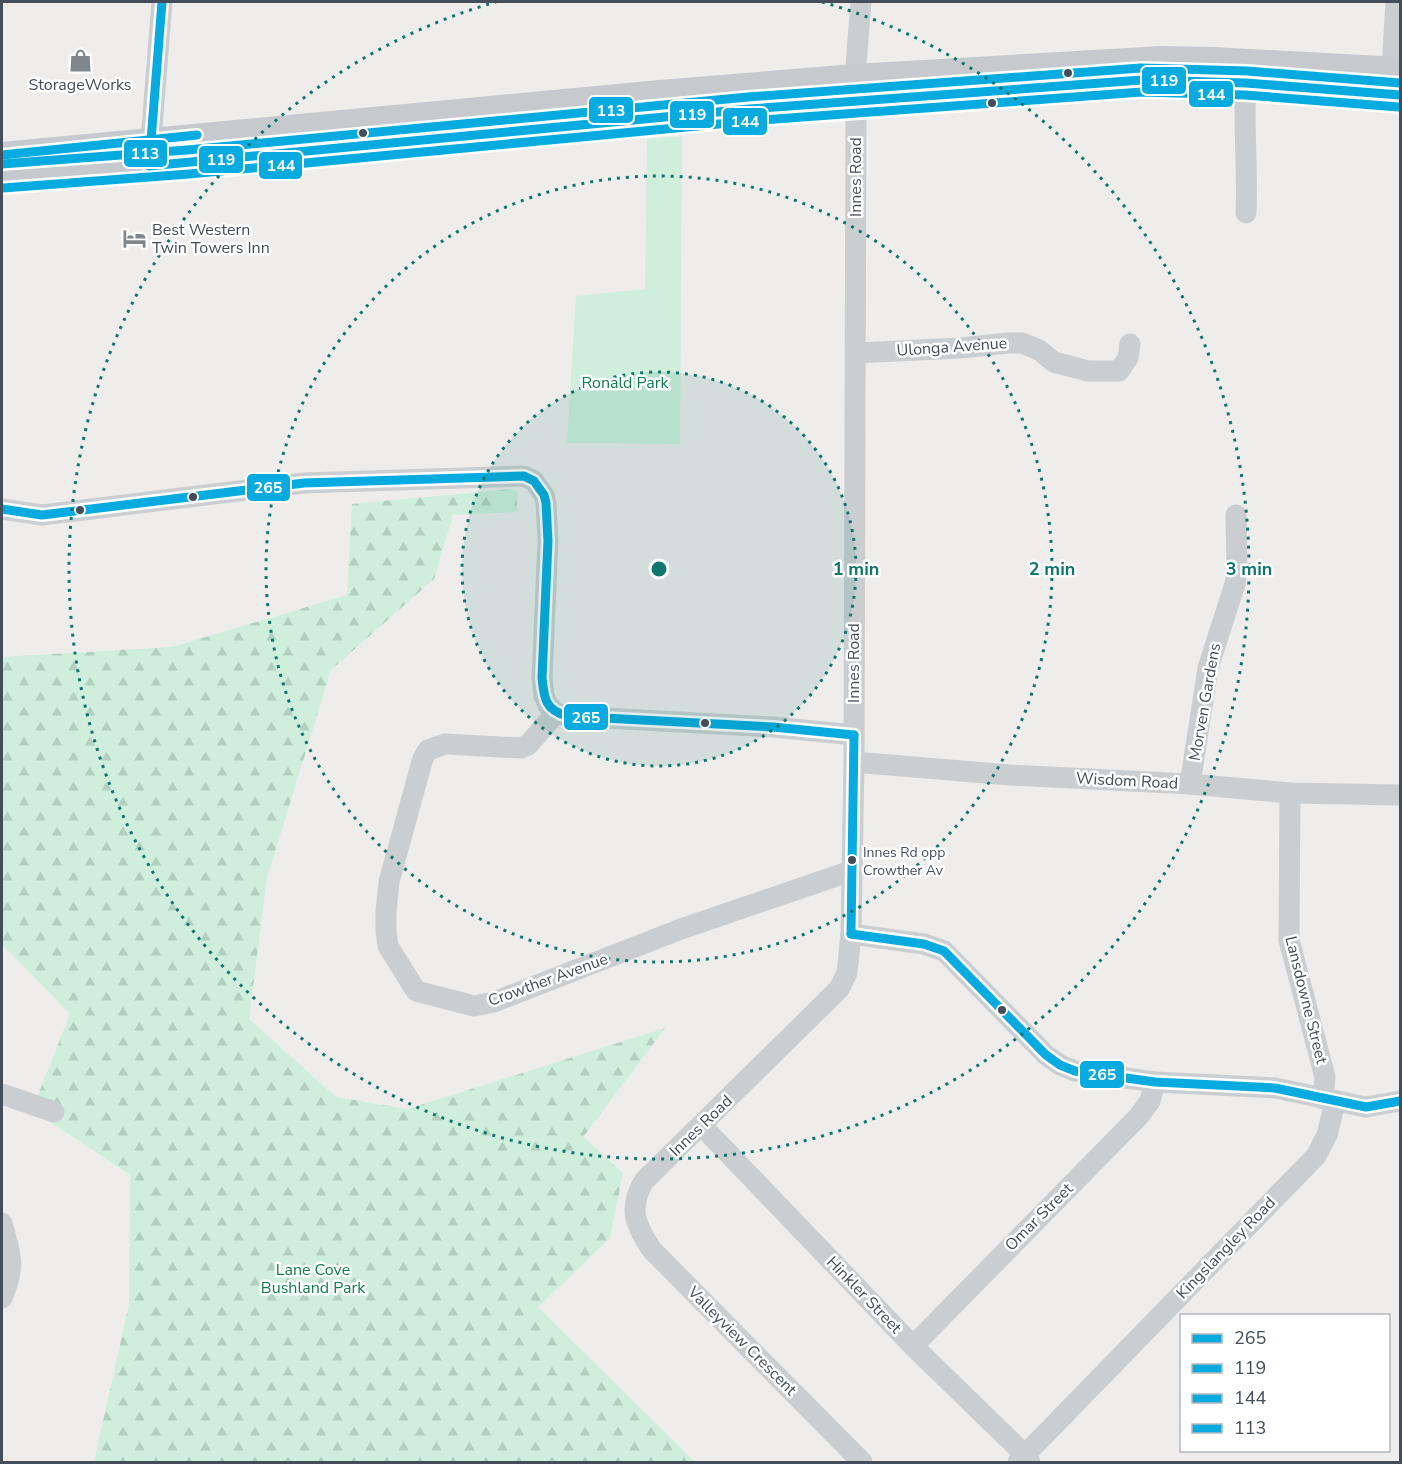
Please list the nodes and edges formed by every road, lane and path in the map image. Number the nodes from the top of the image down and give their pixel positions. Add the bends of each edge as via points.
1 (162, 2) edge
2 (861, 2) edge
3 (1396, 2) edge
4 (1396, 82) edge
5 (1246, 83) junction
6 (856, 89) junction
7 (151, 140) junction
8 (2, 155) edge
9 (149, 166) junction
10 (2, 176) edge
11 (1246, 213) dead end
12 (1130, 344) dead end
13 (856, 353) junction
14 (2, 509) edge
15 (1236, 515) dead end
16 (555, 713) junction
17 (854, 735) junction
18 (854, 762) junction
19 (1190, 784) junction
20 (1290, 793) junction
21 (1401, 795) edge
22 (851, 871) junction
23 (851, 934) junction
24 (1155, 1082) junction
25 (2, 1094) edge
26 (1329, 1100) junction
27 (1401, 1101) edge
28 (54, 1112) dead end
29 (702, 1125) junction
30 (634, 1211) joint
31 (2, 1223) edge
32 (2, 1298) edge
33 (913, 1346) junction
34 (1024, 1460) edge
35 (862, 1462) edge

1 - 7 street
2 - 6 street, Innes Road
3 - 4 street
4 - 5 main road
4 - 6 main road via 1162,59
5 - 6 main road via 1142,80
5 - 11 street
6 - 7 main road via 660,93
6 - 9 main road via 645,118
6 - 13 street, Innes Road
7 - 8 main road
7 - 9 main road
9 - 10 main road
12 - 13 street, Ulonga Avenue via 1128,358 1119,371 1088,371 1054,362 1039,350 1022,344 1008,343
13 - 17 street, Innes Road
14 - 16 street via 42,515 304,483 524,476 534,481 546,503 542,678 544,696
15 - 19 street, Morven Gardens via 1235,584 1208,668
16 - 17 street via 580,718
16 - 22 street, Crowther Avenue via 528,745 520,748 445,744 428,750 423,758 389,882 386,931 388,946 416,991 474,1006 494,1002 681,929
17 - 18 street, Innes Road
18 - 19 street, Wisdom Road
18 - 22 street, Innes Road
19 - 20 street, Wisdom Road
20 - 21 street, Wisdom Road
20 - 26 street, Lansdowne Street via 1289,940
22 - 23 street, Innes Road
23 - 24 street via 924,944 944,951 1060,1065 1075,1071
23 - 29 street, Innes Road via 847,973 839,989
24 - 26 street via 1275,1088
24 - 33 street, Omar Street via 1150,1101 1139,1116
25 - 28 street
26 - 27 street via 1366,1107
26 - 34 street, Kingslangley Road via 1327,1135 1316,1156
29 - 30 street, Innes Road via 644,1180
29 - 33 street, Hinkler Street
30 - 35 street, Valleyview Crescent via 640,1232 652,1250
31 - 32 street via 12,1264
33 - 34 street, Hinkler Street

